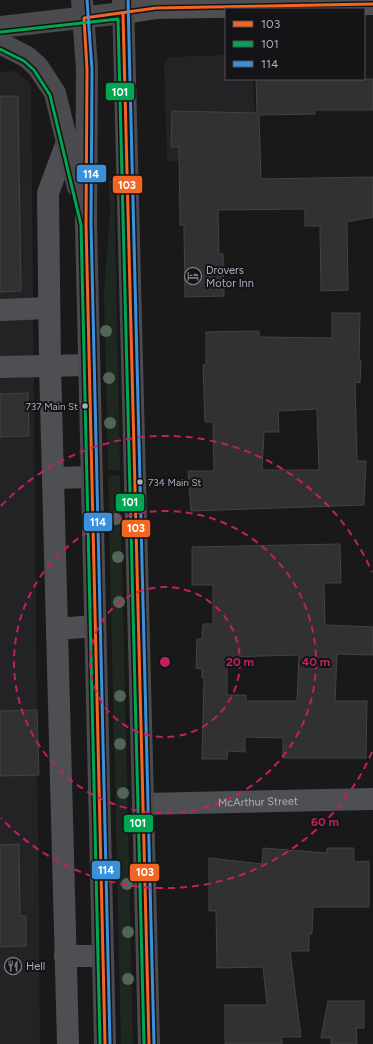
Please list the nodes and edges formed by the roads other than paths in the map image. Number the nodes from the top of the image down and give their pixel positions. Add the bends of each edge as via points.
1 (373, 4) edge
2 (123, 7) edge
3 (83, 9) edge
4 (0, 27) edge
5 (0, 43) edge
6 (67, 142) junction
7 (86, 224) junction
8 (49, 308) junction
9 (0, 310) edge
10 (89, 365) junction
11 (50, 366) junction
12 (0, 368) edge
13 (91, 477) junction
14 (53, 478) junction
15 (95, 626) junction
16 (57, 628) junction
17 (373, 800) edge
18 (144, 804) junction
19 (65, 956) junction
20 (103, 956) junction
21 (68, 1044) edge
22 (105, 1044) edge
23 (149, 1044) edge

1 - 2 street
2 - 3 main road
2 - 18 highway
3 - 4 main road
3 - 7 highway via 87,69
5 - 6 highway via 27,57 38,67 55,93
6 - 7 highway
6 - 8 street via 48,193
7 - 10 highway
8 - 9 street
8 - 11 street
10 - 11 street
10 - 13 highway
11 - 12 street
11 - 14 street
13 - 14 street
13 - 15 highway
14 - 16 street
15 - 16 street
15 - 20 highway
16 - 19 street
17 - 18 street, McArthur Street
18 - 23 highway
19 - 20 street
19 - 21 street
20 - 22 highway

